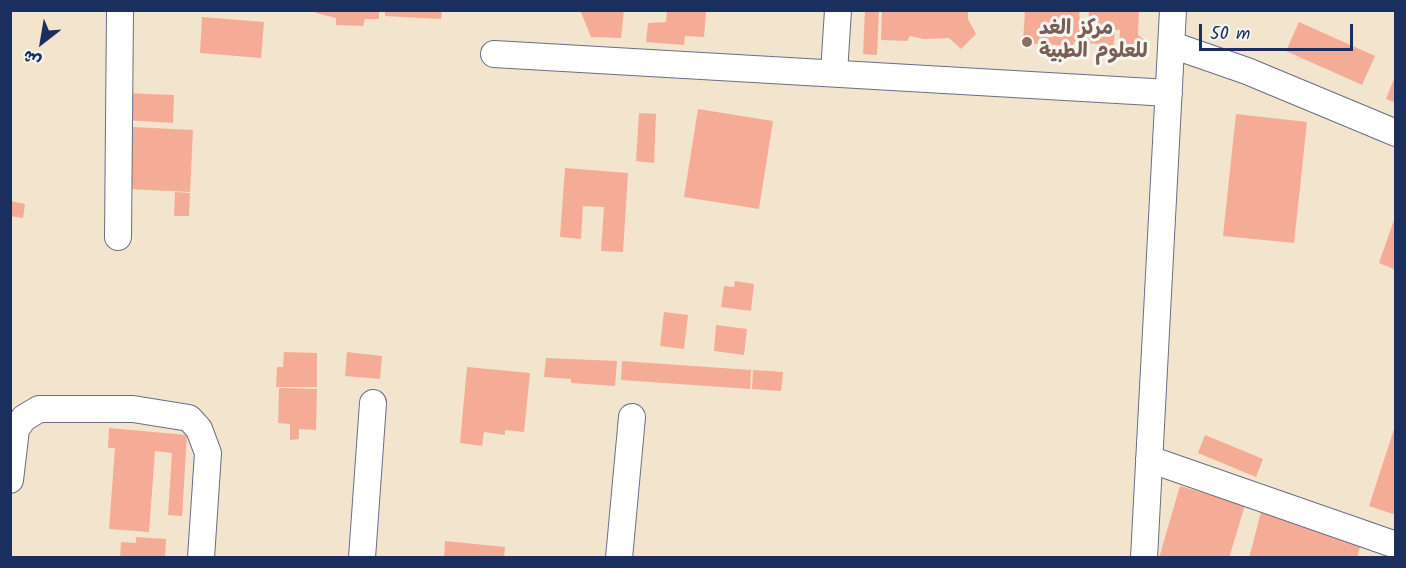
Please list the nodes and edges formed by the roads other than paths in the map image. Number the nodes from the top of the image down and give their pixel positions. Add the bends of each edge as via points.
1 (120, 10) edge
2 (838, 10) edge
3 (1173, 10) edge
4 (1172, 45) junction
5 (494, 54) dead end
6 (834, 73) junction
7 (1169, 93) junction
8 (1395, 133) edge
9 (118, 237) dead end
10 (373, 403) dead end
11 (633, 417) dead end
12 (1149, 459) junction
13 (10, 480) edge
14 (1395, 545) edge
15 (201, 558) edge
16 (362, 558) edge
17 (619, 558) edge
18 (1144, 558) edge

1 - 9 street
2 - 6 street
3 - 4 street
4 - 7 street
4 - 8 street via 1247,71
5 - 6 street
6 - 7 street
7 - 12 street
10 - 16 street
11 - 17 street
12 - 14 street
12 - 18 street
13 - 15 street via 16,429 24,418 39,409 133,409 189,418 199,429 208,453

